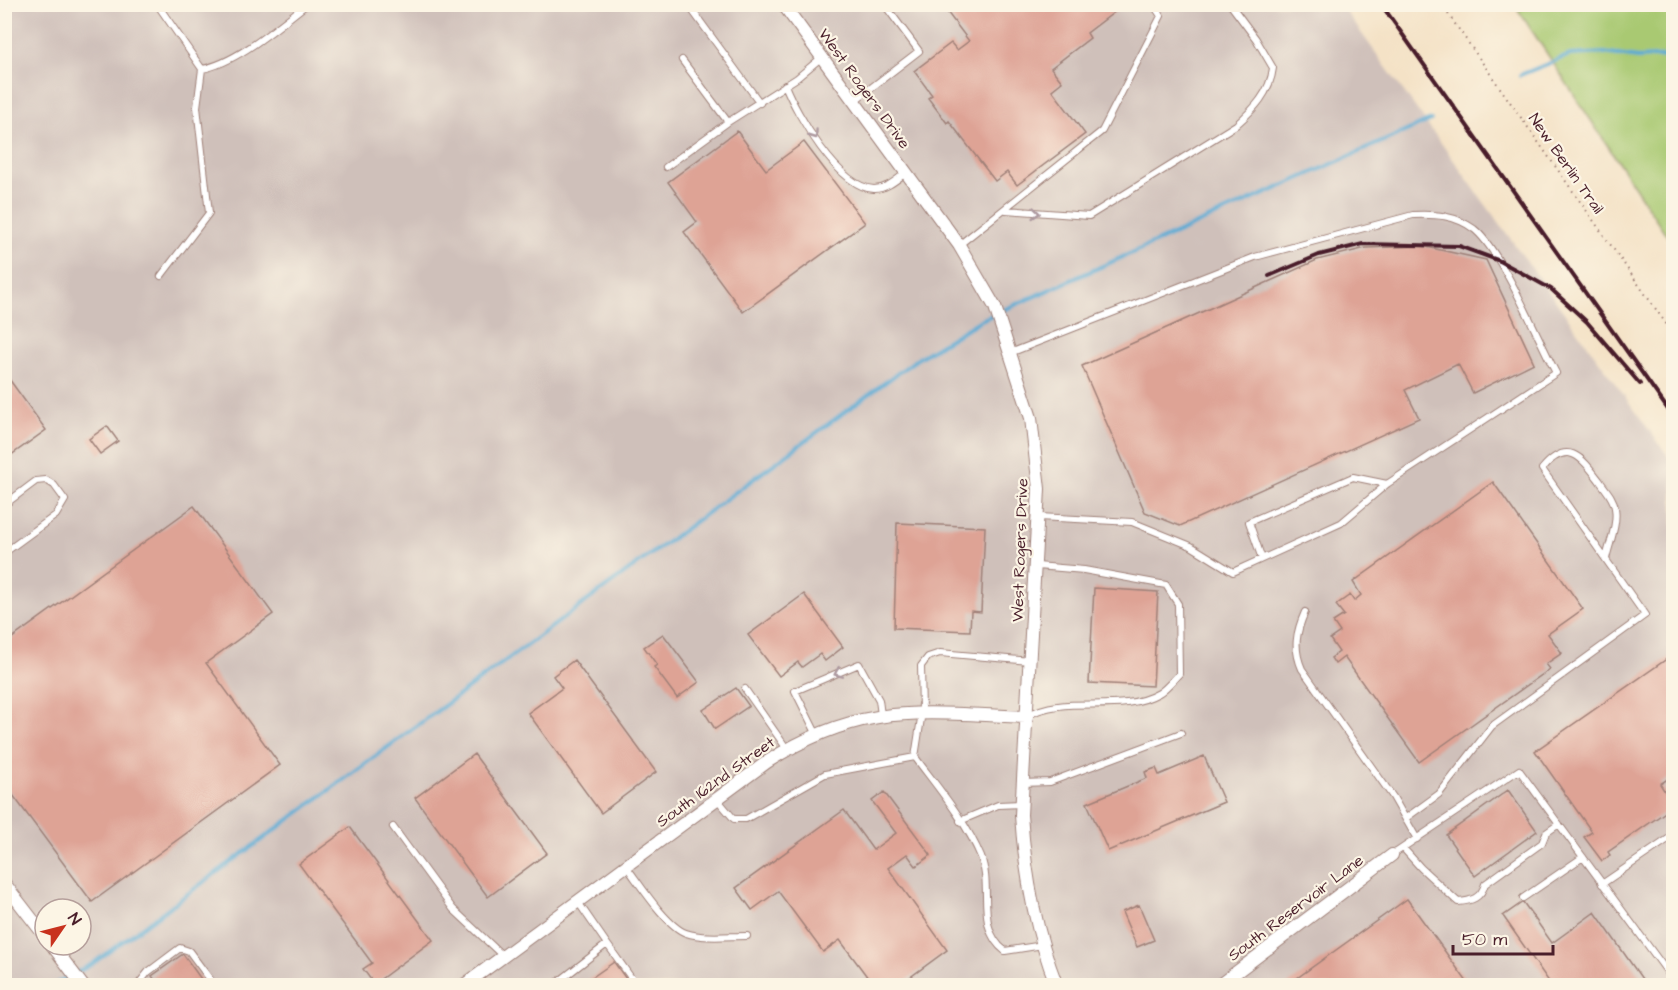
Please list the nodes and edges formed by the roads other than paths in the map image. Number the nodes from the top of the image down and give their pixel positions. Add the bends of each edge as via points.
1 (12, 4) edge
2 (157, 4) edge
3 (307, 4) edge
4 (884, 4) edge
5 (1153, 4) edge
6 (1230, 4) edge
7 (784, 5) edge
8 (689, 6) edge
9 (4, 10) edge
10 (822, 57) junction
11 (682, 60) dead end
12 (202, 69) junction
13 (785, 85) junction
14 (854, 101) junction
15 (760, 103) junction
16 (728, 122) junction
17 (666, 167) dead end
18 (906, 172) junction
19 (1006, 210) junction
20 (959, 245) junction
21 (161, 276) dead end
22 (1010, 353) junction
23 (1387, 484) junction
24 (4, 506) edge
25 (1039, 517) junction
26 (4, 554) edge
27 (1262, 559) junction
28 (1606, 559) junction
29 (1036, 566) junction
30 (1305, 612) dead end
31 (1030, 661) junction
32 (746, 689) dead end
33 (922, 712) junction
34 (881, 715) junction
35 (1027, 717) junction
36 (816, 733) junction
37 (1181, 733) dead end
38 (787, 749) junction
39 (915, 757) junction
40 (1022, 783) junction
41 (717, 799) junction
42 (1021, 804) junction
43 (1406, 818) junction
44 (960, 821) junction
45 (1559, 824) junction
46 (393, 827) dead end
47 (1674, 835) edge
48 (1418, 838) junction
49 (1404, 848) junction
50 (1392, 855) joint
51 (1583, 857) junction
52 (626, 866) junction
53 (4, 883) edge
54 (1602, 884) junction
55 (1523, 898) dead end
56 (577, 902) junction
57 (33, 920) edge
58 (747, 936) dead end
59 (607, 944) junction
60 (1043, 945) junction
61 (503, 956) junction
62 (61, 957) edge
63 (77, 978) edge
64 (1674, 981) edge
65 (137, 986) edge
66 (215, 986) edge
67 (463, 986) edge
68 (553, 986) edge
69 (637, 986) edge
70 (1058, 986) edge
71 (1218, 986) edge

1 - 9 lane
2 - 12 lane
3 - 12 lane via 239,53 215,67
4 - 14 lane via 919,51
5 - 19 lane via 1161,16 1102,131
19 -> 6 lane via 1089,216 1236,125 1261,100 1273,68
7 - 10 street, West Rogers Drive
8 - 15 lane
10 - 13 lane
10 - 14 street, West Rogers Drive
11 - 16 lane
12 - 21 lane via 196,107 209,213
13 - 15 lane
13 -> 18 lane via 793,105 836,167 857,183 872,189 886,187
14 - 18 street, West Rogers Drive
15 - 16 lane
16 - 17 lane
18 - 20 street, West Rogers Drive
19 - 20 lane
20 - 22 street, West Rogers Drive via 994,307
22 - 23 lane via 1255,257 1413,215 1436,214 1457,220 1492,248 1556,373
22 - 25 street, West Rogers Drive via 1034,434
23 - 27 lane via 1341,523
23 - 27 lane via 1353,477 1249,522
24 - 26 lane via 36,482 46,480 65,500 56,515
25 - 27 lane via 1132,522 1191,546 1233,572
25 - 29 street, West Rogers Drive
28 - 28 lane via 1542,469 1554,457 1566,453 1583,458 1612,499 1615,516
28 - 43 lane via 1645,615 1492,726 1438,794
29 - 31 street, West Rogers Drive
29 - 35 lane via 1166,585 1178,604 1179,674 1159,693 1124,703 1040,708
30 - 43 lane via 1297,634 1302,669
31 - 33 lane via 940,653 928,657 921,666
31 - 35 street, West Rogers Drive
32 - 38 lane
33 - 34 street, South 162nd Street
33 - 35 street, South 162nd Street
33 - 39 lane
34 - 36 street, South 162nd Street
34 -> 36 lane via 879,700 859,664 795,691
35 - 40 street, West Rogers Drive
36 - 38 street, South 162nd Street
37 - 40 lane via 1050,782
38 - 41 street, South 162nd Street
39 - 41 lane via 825,774 746,819 734,819
39 - 44 lane
40 - 42 street, West Rogers Drive
41 - 52 street, South 162nd Street
42 - 44 lane via 998,805
42 - 60 street, West Rogers Drive via 1023,850
43 - 48 lane
44 - 60 lane via 981,859 988,926 995,944 1005,951
45 - 48 lane via 1519,770
45 - 49 lane via 1546,833 1542,843 1485,884 1482,893 1472,901 1458,902
45 - 51 lane
46 - 61 lane via 453,909
47 - 54 lane
48 - 49 lane
49 - 50 lane
50 - 71 street, South Reservoir Lane
51 - 54 lane
51 - 55 lane
52 - 56 street, South 162nd Street
52 - 58 lane via 684,933
53 - 57 street
54 - 64 lane
56 - 59 lane
56 - 61 street, South 162nd Street
59 - 68 lane
59 - 69 lane
60 - 70 street, West Rogers Drive
61 - 67 street, South 162nd Street
62 - 63 street
65 - 66 lane via 148,972 180,948 189,951

